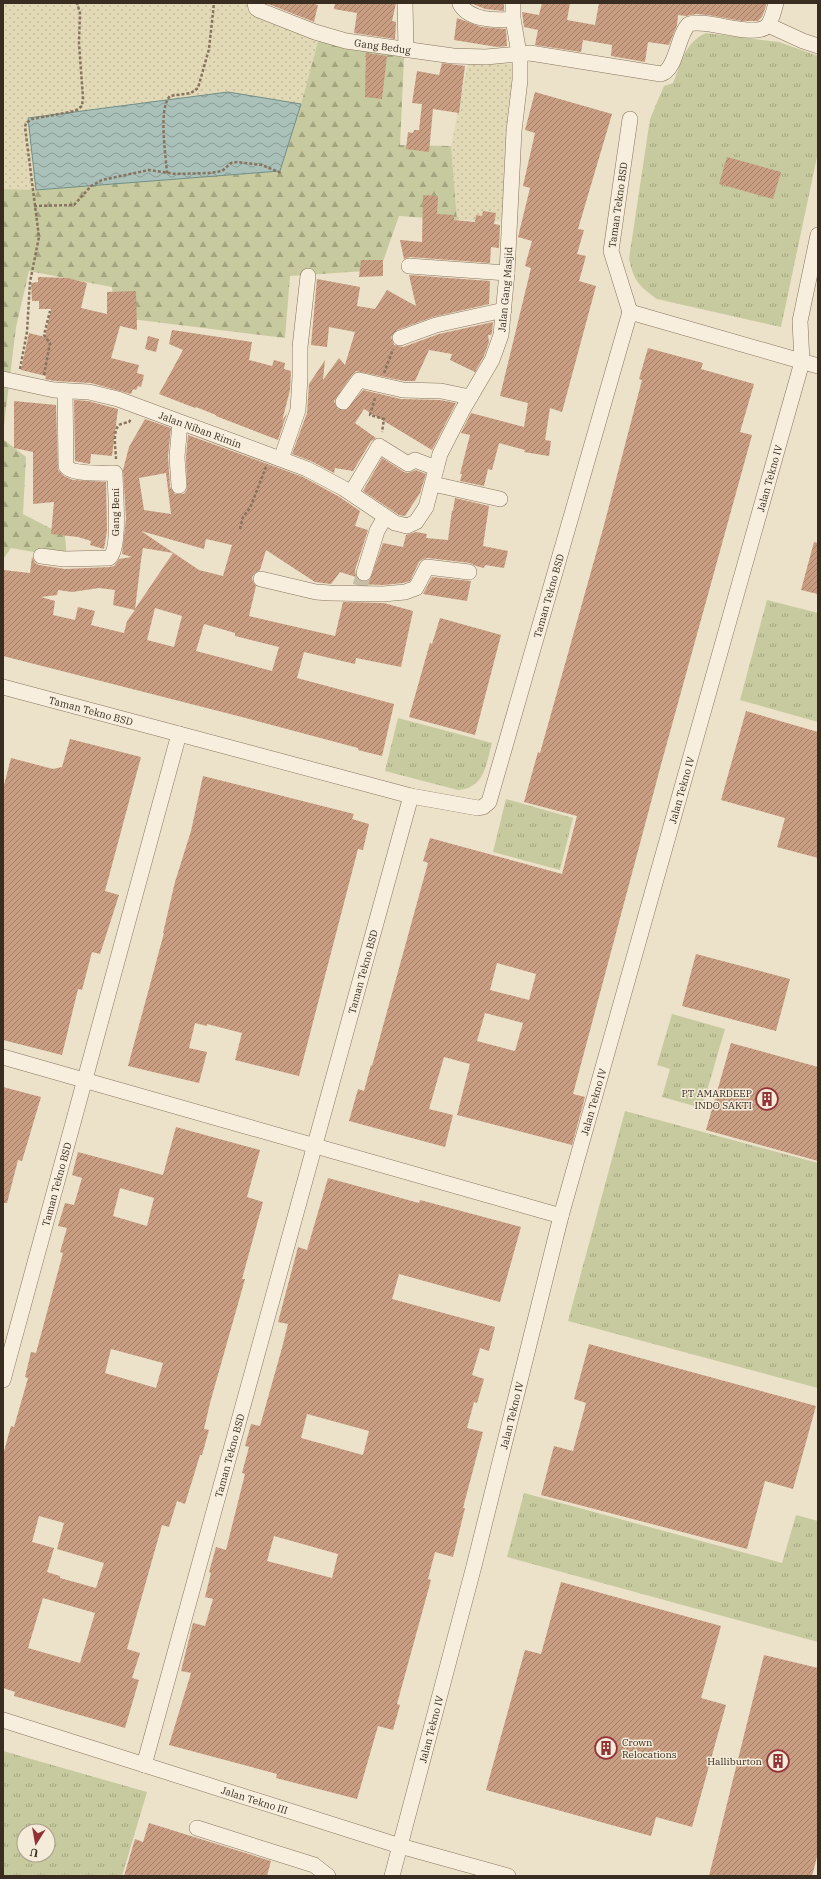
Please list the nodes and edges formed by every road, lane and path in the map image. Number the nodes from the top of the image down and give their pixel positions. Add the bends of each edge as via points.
1 (78, 3) edge
2 (214, 3) edge
3 (255, 3) edge
4 (405, 3) edge
5 (513, 3) edge
6 (776, 3) edge
7 (460, 4) edge
8 (513, 19) junction
9 (768, 25) junction
10 (818, 46) edge
11 (406, 50) junction
12 (519, 53) junction
13 (630, 119) dead end
14 (168, 173) junction
15 (282, 173) dead end
16 (34, 206) junction
17 (818, 235) edge
18 (409, 266) dead end
19 (507, 273) junction
20 (308, 276) dead end
21 (504, 310) junction
22 (50, 311) dead end
23 (630, 312) junction
24 (400, 338) joint
25 (802, 362) junction
26 (818, 366) edge
27 (10, 380) edge
28 (380, 385) junction
29 (41, 387) junction
30 (65, 390) junction
31 (470, 397) junction
32 (343, 402) dead end
33 (136, 405) junction
34 (180, 423) junction
35 (379, 446) junction
36 (275, 458) junction
37 (436, 468) junction
38 (115, 473) junction
39 (433, 484) junction
40 (179, 486) dead end
41 (351, 494) junction
42 (500, 499) dead end
43 (384, 517) junction
44 (240, 529) dead end
45 (40, 556) dead end
46 (469, 572) dead end
47 (261, 579) dead end
48 (361, 584) junction
49 (3, 687) edge
50 (179, 734) junction
51 (411, 796) junction
52 (3, 1057) edge
53 (85, 1081) junction
54 (316, 1147) junction
55 (561, 1216) junction
56 (3, 1380) edge
57 (3, 1720) edge
58 (144, 1765) junction
59 (197, 1828) dead end
60 (400, 1846) junction
61 (328, 1876) edge
62 (392, 1876) edge
63 (508, 1876) edge

1 - 16 path via 83,104 78,110 32,119 25,124
2 - 14 path via 209,49 198,88 190,93 172,95 166,99 164,126
3 - 11 street, Gang Bedug via 259,10 333,38
4 - 11 street
5 - 8 street, Jalan Gang Masjid
6 - 9 street
7 - 8 street via 474,16
8 - 12 street, Jalan Gang Masjid
9 - 10 street
9 - 12 street, Gang Bedug via 762,29 750,30 689,24 684,30 672,63 665,73 661,74
11 - 12 street, Gang Bedug via 471,57
12 - 19 street, Jalan Gang Masjid via 520,80 514,131
13 - 23 street, Taman Tekno BSD via 611,251
14 - 15 path via 219,172 231,163 237,162 262,165
14 - 16 path via 148,170 113,177 91,186 74,205
16 - 27 path via 39,237 30,282 27,332
17 - 25 street, Jalan Tekno IV via 800,321
18 - 19 street
19 - 21 street, Jalan Gang Masjid
20 - 36 street via 300,347 298,410
21 - 24 street via 436,325
21 - 31 street, Jalan Gang Masjid via 498,348
22 - 29 path via 44,335 50,343
23 - 25 street
23 - 51 street, Taman Tekno BSD via 489,802 478,808
24 - 28 path via 393,348
25 - 26 street
25 - 55 street, Jalan Tekno IV
27 - 29 street, Jalan Niban Rimin
28 - 31 street via 403,390 441,391
28 - 32 street via 359,380
28 - 35 path via 370,415 384,419
29 - 30 street, Jalan Niban Rimin
30 - 33 street, Jalan Niban Rimin via 103,394
30 - 38 street, Gang Beni via 67,468 86,472
31 - 37 street, Jalan Gang Masjid via 448,436
33 - 34 street, Jalan Niban Rimin
33 - 38 path via 130,421 119,425 115,435
34 - 36 street, Jalan Niban Rimin
34 - 40 street via 177,458
35 - 37 street via 408,464 415,460
35 - 41 street
36 - 41 street, Jalan Niban Rimin via 307,469
36 - 44 path via 243,517
37 - 39 street, Jalan Gang Masjid
38 - 45 street, Gang Beni via 117,526 110,558 64,559
39 - 42 street
39 - 43 street, Jalan Gang Masjid via 423,512 413,524 400,525
41 - 43 street, Jalan Niban Rimin
43 - 48 street via 377,531
46 - 48 street via 427,567 419,585 405,592 383,594
47 - 48 street via 316,592
49 - 50 street, Taman Tekno BSD
50 - 51 street, Taman Tekno BSD
50 - 53 street, Taman Tekno BSD
51 - 54 street, Taman Tekno BSD
52 - 53 street
53 - 54 street
53 - 56 street, Taman Tekno BSD
54 - 55 street
54 - 58 street, Taman Tekno BSD
55 - 60 street, Jalan Tekno IV via 474,1566
57 - 58 street, Jalan Tekno III
58 - 60 street, Jalan Tekno III
59 - 61 street via 314,1865
60 - 62 street
60 - 63 street, Jalan Tekno III

